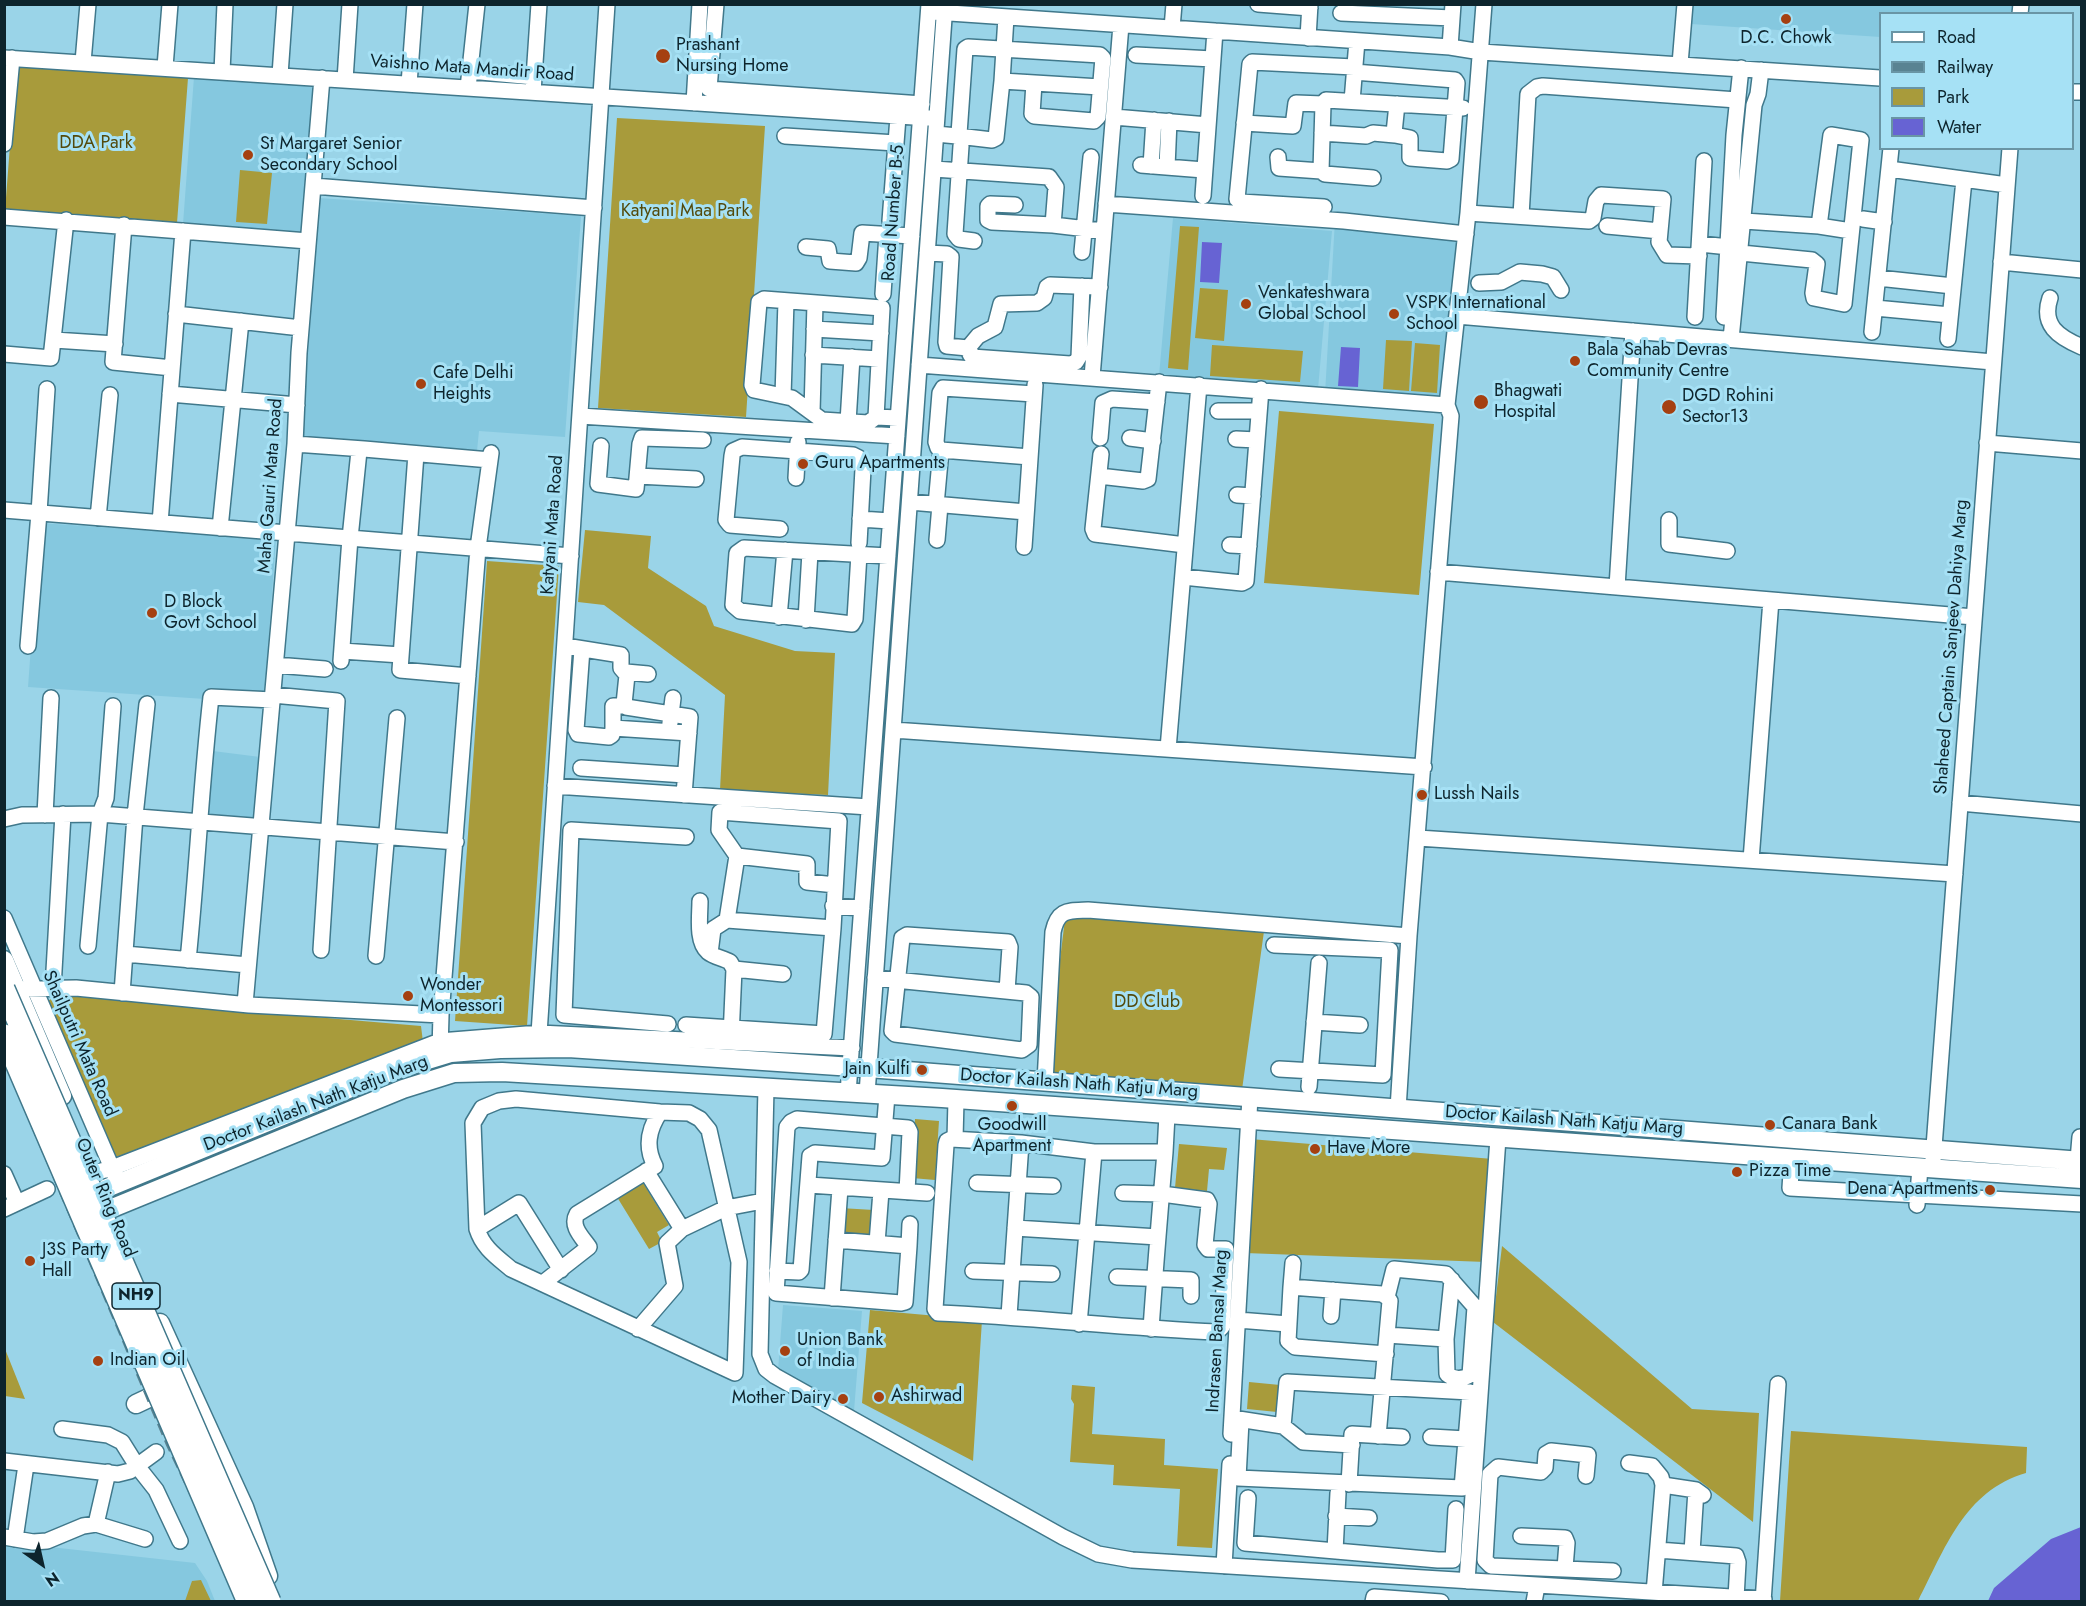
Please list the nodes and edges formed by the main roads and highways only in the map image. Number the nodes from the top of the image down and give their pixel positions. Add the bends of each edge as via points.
1 (4, 960) edge
2 (18, 989) edge
3 (25, 1010) junction
4 (4, 1018) edge
5 (4, 1035) edge
6 (4, 1058) edge
7 (328, 1097) junction
8 (336, 1117) junction
9 (2080, 1160) edge
10 (2082, 1179) edge
11 (111, 1180) junction
12 (110, 1209) junction
13 (195, 1400) junction
14 (162, 1415) junction
15 (243, 1602) edge
16 (248, 1602) edge
17 (270, 1602) edge
18 (278, 1602) edge

1 - 2 main road, Outer Ring Road
2 - 3 main road, Outer Ring Road
2 - 17 highway, Outer Ring Road / NH9, bridge
3 - 4 main road
3 - 11 main road, Outer Ring Road via 94,1173
5 - 16 highway, Outer Ring Road / NH9, bridge
6 - 14 main road, Outer Ring Road via 145,1400
7 - 8 main road
7 - 9 main road, Doctor Kailash Nath Katju Marg via 440,1049 451,1053 539,1041 568,1048 731,1044 859,1068
7 - 11 main road, Doctor Kailash Nath Katju Marg
8 - 10 main road, Doctor Kailash Nath Katju Marg via 454,1073 502,1071
8 - 12 main road, Doctor Kailash Nath Katju Marg
11 - 12 main road, Outer Ring Road
12 - 13 main road, Outer Ring Road
13 - 14 main road
13 - 18 main road, Outer Ring Road via 244,1507
14 - 15 main road, Outer Ring Road

